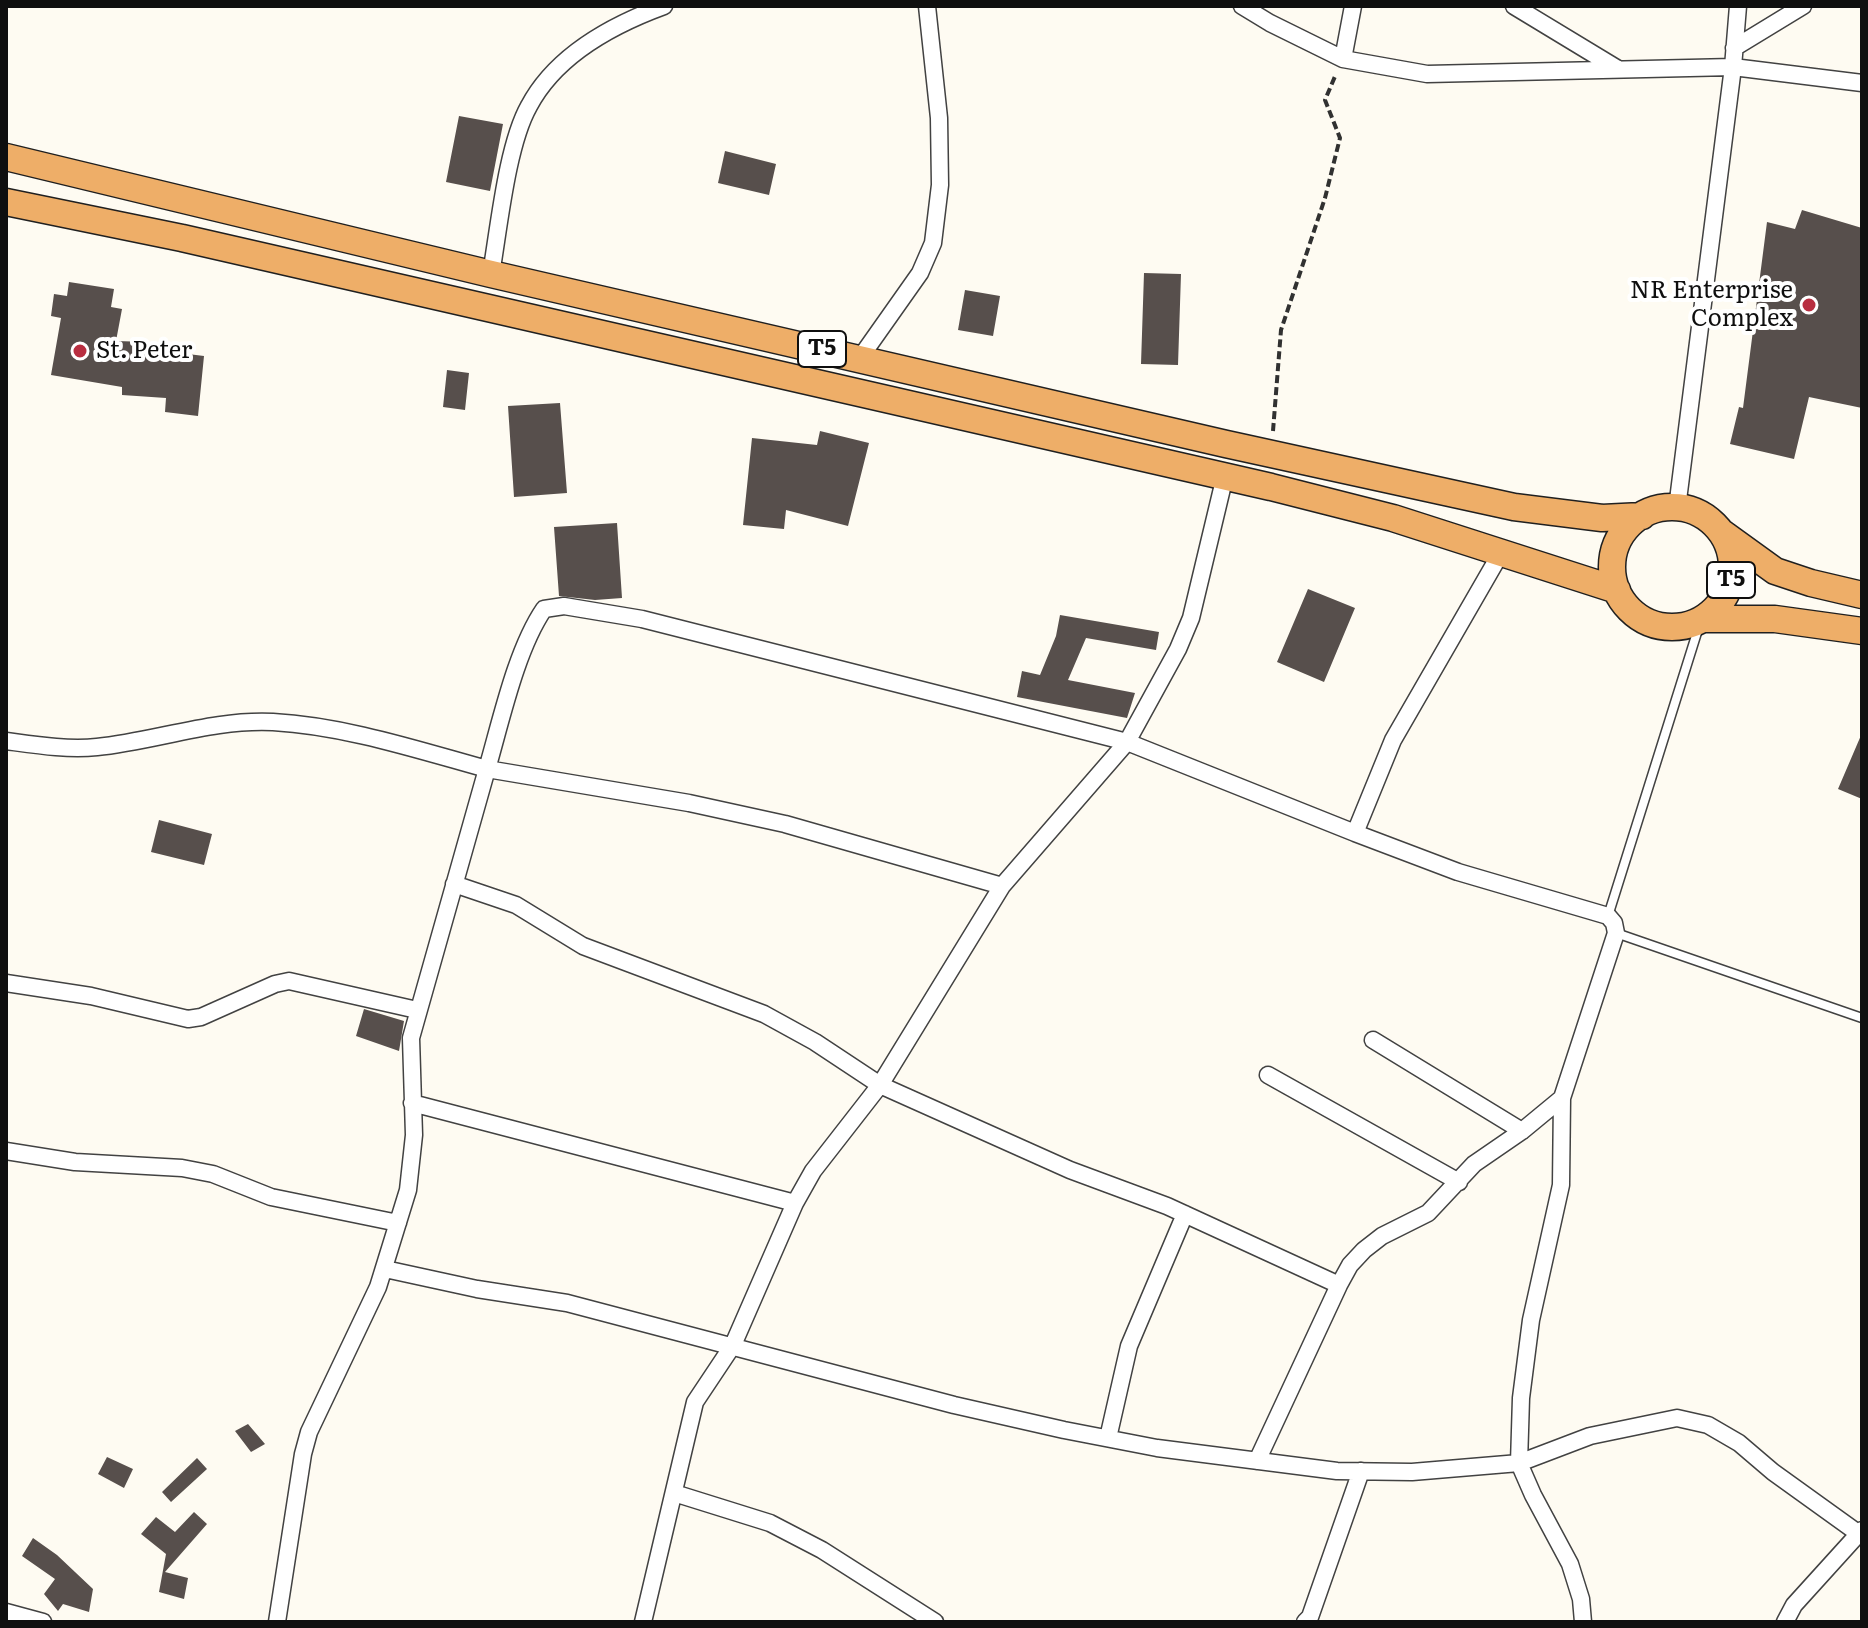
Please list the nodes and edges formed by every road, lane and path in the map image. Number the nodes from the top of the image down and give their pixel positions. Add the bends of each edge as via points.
1 (664, 6) edge
2 (927, 6) edge
3 (1242, 6) edge
4 (1353, 6) edge
5 (1514, 6) edge
6 (1738, 6) edge
7 (1803, 6) edge
8 (1734, 48) junction
9 (1343, 59) junction
10 (1733, 67) junction
11 (1618, 69) junction
12 (1862, 83) edge
13 (6, 157) edge
14 (6, 202) edge
15 (491, 274) junction
16 (860, 358) junction
17 (1271, 453) junction
18 (1225, 476) junction
19 (1677, 508) junction
20 (1642, 516) junction
21 (1721, 532) junction
22 (1502, 551) junction
23 (1617, 590) junction
24 (1862, 595) edge
25 (1702, 619) junction
26 (1862, 631) edge
27 (6, 741) edge
28 (1127, 742) junction
29 (487, 769) junction
30 (1355, 833) junction
31 (454, 884) junction
32 (1002, 886) junction
33 (1608, 916) junction
34 (1616, 933) junction
35 (6, 983) edge
36 (417, 1010) junction
37 (1862, 1018) edge
38 (1373, 1040) dead end
39 (1268, 1075) dead end
40 (880, 1085) junction
41 (1562, 1098) junction
42 (412, 1103) junction
43 (1522, 1131) junction
44 (6, 1151) edge
45 (1459, 1182) junction
46 (795, 1203) junction
47 (1185, 1214) junction
48 (398, 1223) junction
49 (385, 1269) junction
50 (1339, 1285) junction
51 (733, 1345) junction
52 (1108, 1438) junction
53 (1257, 1461) junction
54 (1519, 1463) junction
55 (1361, 1471) junction
56 (674, 1493) junction
57 (1861, 1533) edge
58 (6, 1612) edge
59 (1312, 1620) edge
60 (43, 1622) edge
61 (277, 1622) edge
62 (643, 1622) edge
63 (935, 1622) edge
64 (1583, 1622) edge
65 (1785, 1622) edge

1 - 15 street via 597,38 534,97 517,133
2 - 16 street via 939,118 940,185 933,243 920,273
3 - 9 street
4 - 9 street
5 - 11 street
6 - 8 street
7 - 8 street
8 - 10 street
9 - 11 street via 1427,74
9 - 17 path via 1325,100 1340,138 1281,330
10 - 11 street
10 - 12 street
10 - 19 street
13 - 15 highway, T5
14 - 18 highway, T5
15 - 16 highway, T5
16 - 17 highway, T5
17 - 20 highway, T5 via 1514,507 1602,518
18 - 22 highway, T5
18 - 28 street via 1191,618
19 - 20 highway, T5
19 - 21 highway, T5 via 1706,518
20 - 23 highway via 1618,542 1612,568
21 - 24 highway, T5 via 1775,571
21 - 25 highway, T5 via 1731,555 1731,580 1720,603
22 - 23 highway, T5
22 - 30 street via 1393,740
23 - 25 highway, T5 via 1631,610 1653,623 1678,626
25 - 26 highway, T5 via 1775,619
25 - 33 lane
27 - 29 street via 97,747 272,722 325,729
28 - 29 street via 642,619 552,606 544,609 527,643
28 - 30 street
28 - 32 street
29 - 31 street
29 - 32 street via 785,824
30 - 33 street via 1458,872
31 - 36 street
31 - 40 street via 516,905 583,946 776,1020
32 - 40 street
33 - 34 street
34 - 37 lane
34 - 41 street
35 - 36 street via 188,1019 289,981
36 - 42 street via 411,1038
38 - 43 street
39 - 45 street
40 - 46 street via 813,1171
40 - 47 street via 1070,1170
41 - 43 street
41 - 54 street via 1561,1185 1531,1320
42 - 46 street
42 - 48 street via 412,1160
43 - 45 street via 1474,1164
44 - 48 street via 75,1162 182,1168 271,1197
45 - 50 street via 1428,1213 1364,1250
46 - 51 street
47 - 50 street
47 - 52 street via 1129,1346
48 - 49 street
49 - 51 street via 567,1303
49 - 61 street via 309,1432
50 - 53 street
51 - 52 street via 954,1405
51 - 56 street via 695,1402
52 - 53 street
53 - 55 street
54 - 55 street
54 - 57 street via 1590,1436 1677,1418 1708,1425 1739,1443
54 - 64 street via 1570,1564
55 - 59 street
56 - 62 street
56 - 63 street via 770,1523
57 - 65 street via 1794,1605
58 - 60 street

